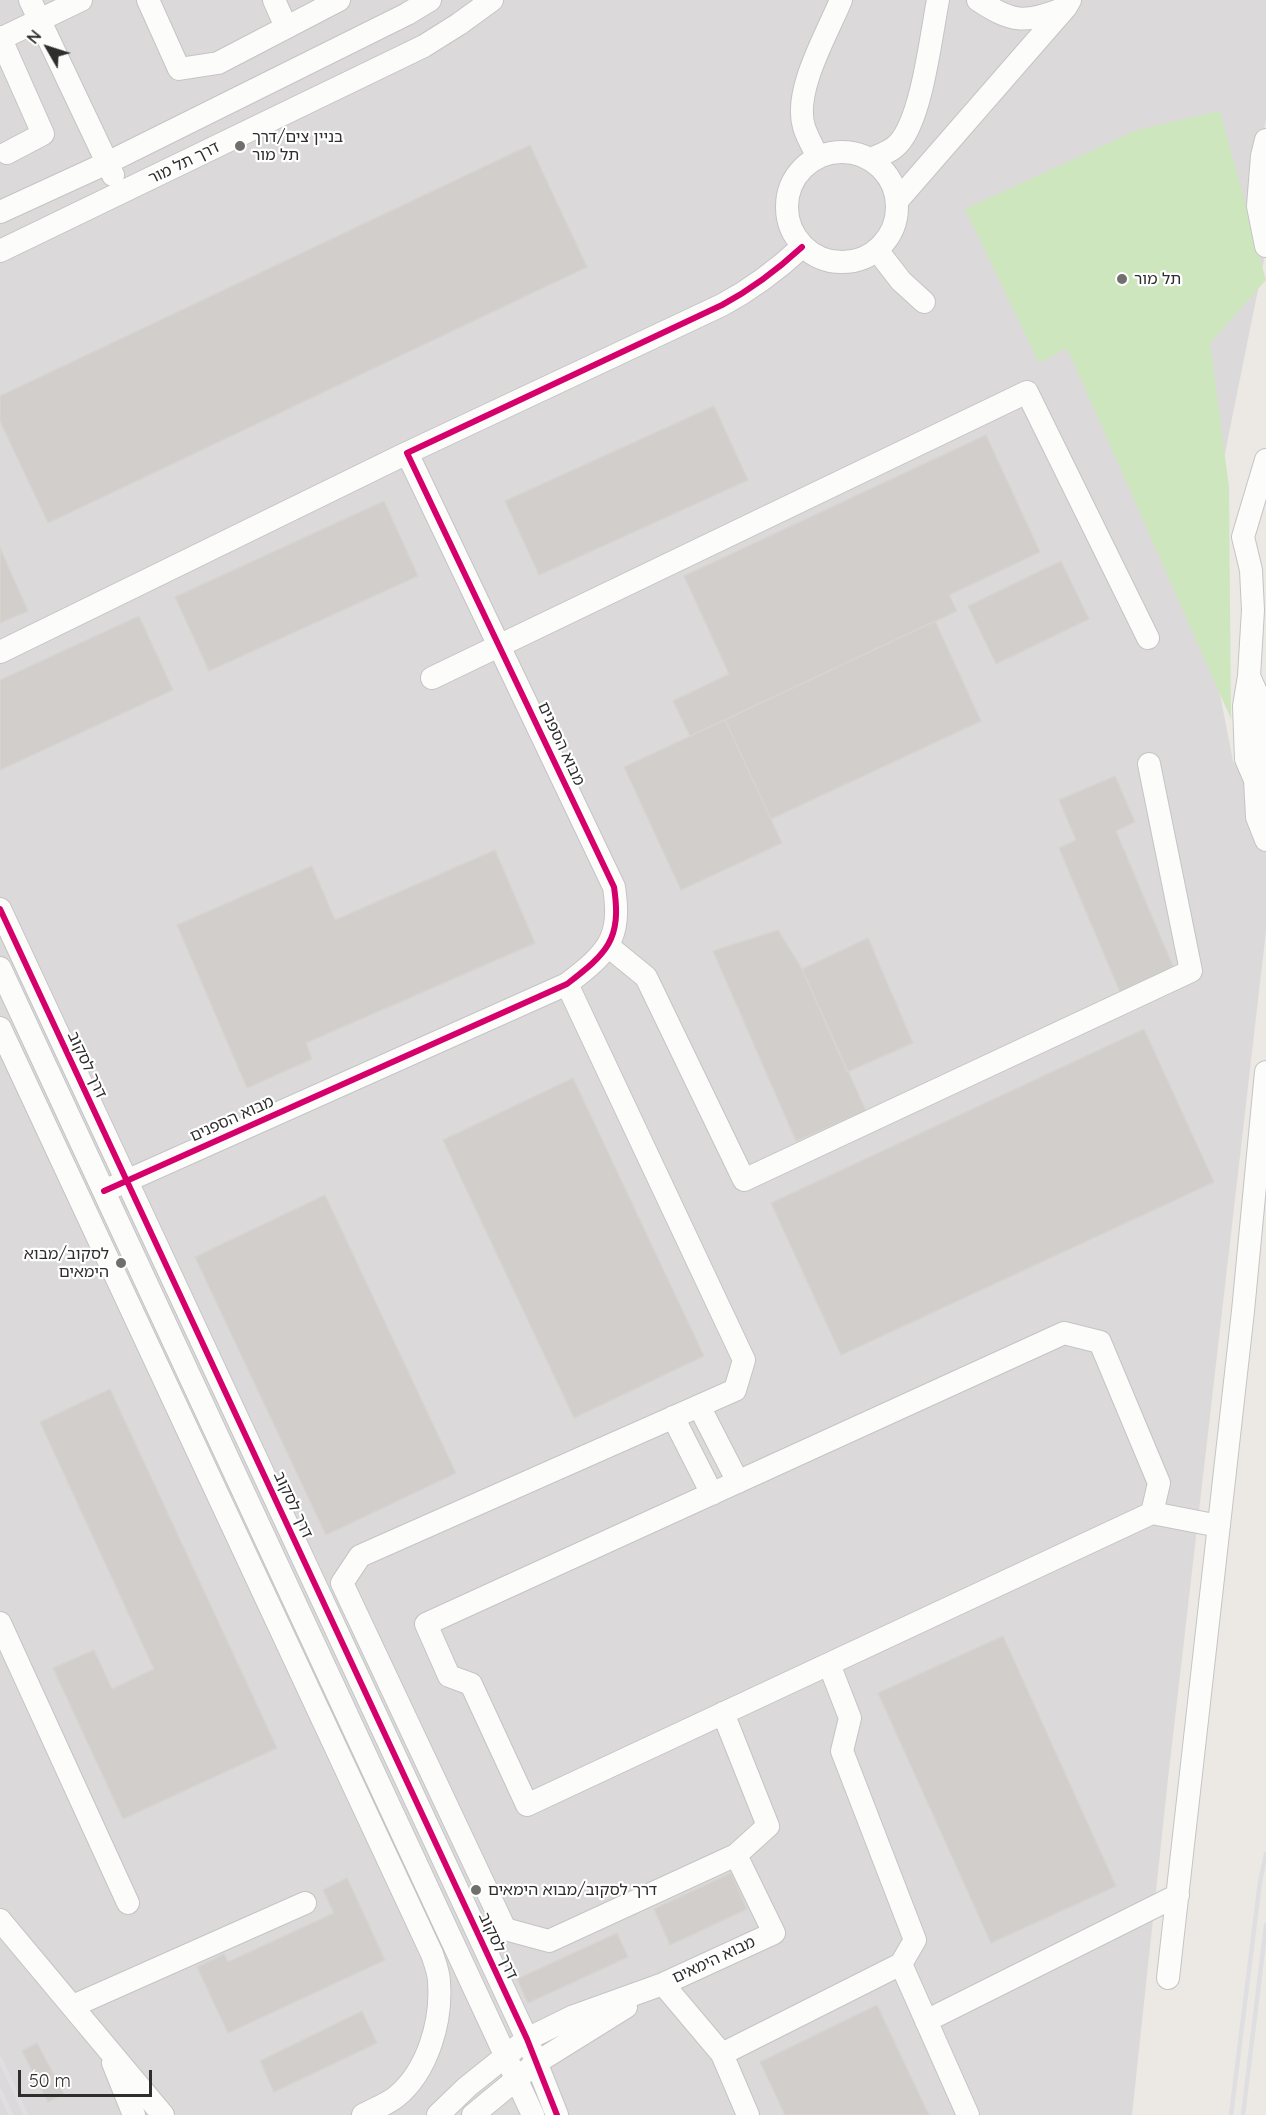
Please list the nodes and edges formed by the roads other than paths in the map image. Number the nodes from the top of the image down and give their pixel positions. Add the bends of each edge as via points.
1 (81, 0) edge
2 (148, 0) edge
3 (274, 0) edge
4 (339, 0) edge
5 (430, 0) edge
6 (492, 0) edge
7 (841, 0) edge
8 (938, 0) edge
9 (978, 0) edge
10 (1068, 4) edge
11 (35, 10) edge
12 (286, 27) junction
13 (0, 39) edge
14 (1266, 140) edge
15 (2, 150) edge
16 (818, 157) junction
17 (870, 159) junction
18 (107, 163) junction
19 (122, 193) junction
20 (897, 201) junction
21 (0, 212) edge
22 (1266, 246) edge
23 (802, 247) junction
24 (877, 250) junction
25 (0, 251) edge
26 (924, 302) dead end
27 (407, 453) junction
28 (1266, 460) edge
29 (1148, 638) dead end
30 (500, 647) junction
31 (0, 652) edge
32 (432, 678) dead end
33 (1149, 764) dead end
34 (1266, 840) edge
35 (0, 909) edge
36 (608, 946) junction
37 (0, 968) edge
38 (567, 984) junction
39 (0, 1028) edge
40 (1266, 1072) edge
41 (126, 1180) junction
42 (104, 1191) junction
43 (699, 1406) junction
44 (673, 1417) junction
45 (738, 1482) junction
46 (712, 1494) junction
47 (1152, 1514) junction
48 (1219, 1526) junction
49 (0, 1623) edge
50 (829, 1664) junction
51 (723, 1713) junction
52 (736, 1855) junction
53 (1178, 1895) junction
54 (128, 1903) dead end
55 (305, 1903) dead end
56 (0, 1920) edge
57 (901, 1964) junction
58 (1168, 1978) dead end
59 (663, 1984) junction
60 (73, 2006) junction
61 (926, 2021) junction
62 (526, 2039) junction
63 (104, 2043) junction
64 (722, 2054) junction
65 (506, 2055) junction
66 (536, 2063) junction
67 (517, 2078) junction
68 (467, 2087) junction
69 (134, 2115) edge
70 (163, 2115) edge
71 (363, 2115) edge
72 (424, 2115) edge
73 (438, 2115) edge
74 (473, 2115) edge
75 (533, 2115) edge
76 (556, 2115) edge
77 (748, 2115) edge
78 (968, 2115) edge

1 - 11 street
2 - 12 street via 179,69 218,63
3 - 12 street
4 - 12 street
5 - 18 street, דרך תל מור
6 - 19 street, דרך תל מור via 424,46
7 - 16 street via 809,75 801,110 804,128
8 - 17 street via 918,100 907,131 887,153
9 - 10 street via 995,11 1027,20
10 - 20 street
11 - 13 street
11 - 18 street
13 - 15 street via 43,134
14 - 22 street via 1258,206
16 - 17 street via 835,152
16 - 23 street via 803,167 787,198 786,216
17 - 20 street via 893,184
18 - 19 street
18 - 21 street, דרך תל מור
19 - 25 street, דרך תל מור
20 - 24 street via 893,228
23 - 24 street via 815,257 847,263
23 - 27 street via 746,292
24 - 26 street
27 - 30 street, מבוא הספנים
27 - 31 street
28 - 34 street via 1243,537 1251,570 1253,610 1249,675 1261,703 1264,754 1256,780 1257,818
29 - 30 street via 1027,392
30 - 32 street
30 - 36 street, מבוא הספנים via 614,887 616,927
33 - 36 street via 1191,971 744,1180 646,977
35 - 41 street, דרך לסקוב
36 - 38 street, מבוא הספנים via 597,962
37 - 42 street
38 - 41 street, מבוא הספנים
38 - 43 street via 744,1360 735,1390
39 - 71 street via 432,1954 439,1980 439,2012 429,2049 417,2073 396,2097
40 - 48 street
41 - 42 street, מבוא הספנים
41 - 62 street, דרך לסקוב
42 - 65 street
43 - 44 street
43 - 45 street
44 - 46 street
44 - 52 street via 360,1556 342,1583 505,1929 549,1941
45 - 46 street
45 - 47 street via 1064,1334 1100,1342 1159,1483
46 - 51 street via 426,1624 449,1676 471,1684 527,1805
47 - 48 street
47 - 50 street
48 - 53 street
49 - 54 street
50 - 51 street
50 - 57 street via 850,1718 842,1751 915,1940
51 - 52 street via 768,1826
52 - 59 street, מבוא הימאים via 774,1933
53 - 58 street
53 - 61 street
55 - 60 street
56 - 60 street
57 - 61 street
57 - 64 street
59 - 62 street, מבוא הימאים via 574,2016
59 - 64 street
59 - 66 street, מבוא הימאים
60 - 63 street
61 - 78 street
62 - 65 street, מבוא הימאים
62 - 66 street, דרך לסקוב
63 - 69 street
63 - 70 street
64 - 77 street
65 - 67 street
65 - 68 street, מבוא הימאים
66 - 67 street, מבוא הימאים
66 - 76 street, דרך לסקוב
67 - 74 street, מבוא הימאים
67 - 75 street
68 - 72 street
68 - 73 street

